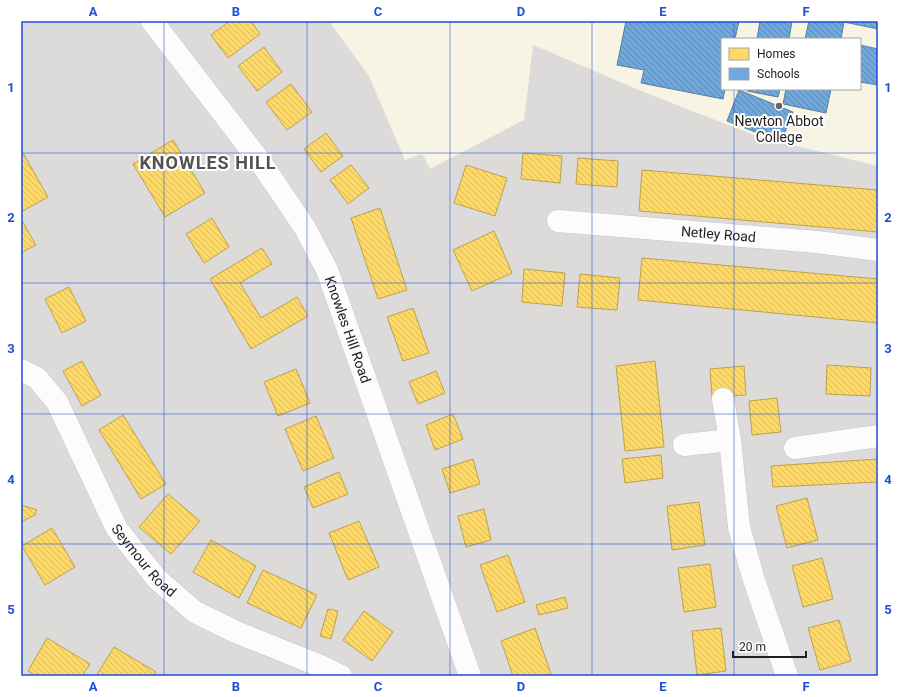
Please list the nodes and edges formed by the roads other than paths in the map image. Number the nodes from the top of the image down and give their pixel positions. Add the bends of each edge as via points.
1 (152, 21) edge
2 (558, 221) dead end
3 (878, 250) edge
4 (21, 370) edge
5 (723, 399) dead end
6 (878, 436) edge
7 (730, 440) junction
8 (684, 445) dead end
9 (795, 448) dead end
10 (341, 676) edge
11 (470, 676) edge
12 (786, 676) edge

1 - 11 street, Knowles Hill Road via 259,160 305,228 327,270
2 - 3 street, Netley Road via 817,242
4 - 10 street, Seymour Road via 37,378 58,402 117,529 157,579 195,612
5 - 7 street
6 - 9 street
7 - 8 street
7 - 12 street via 740,527 753,577

